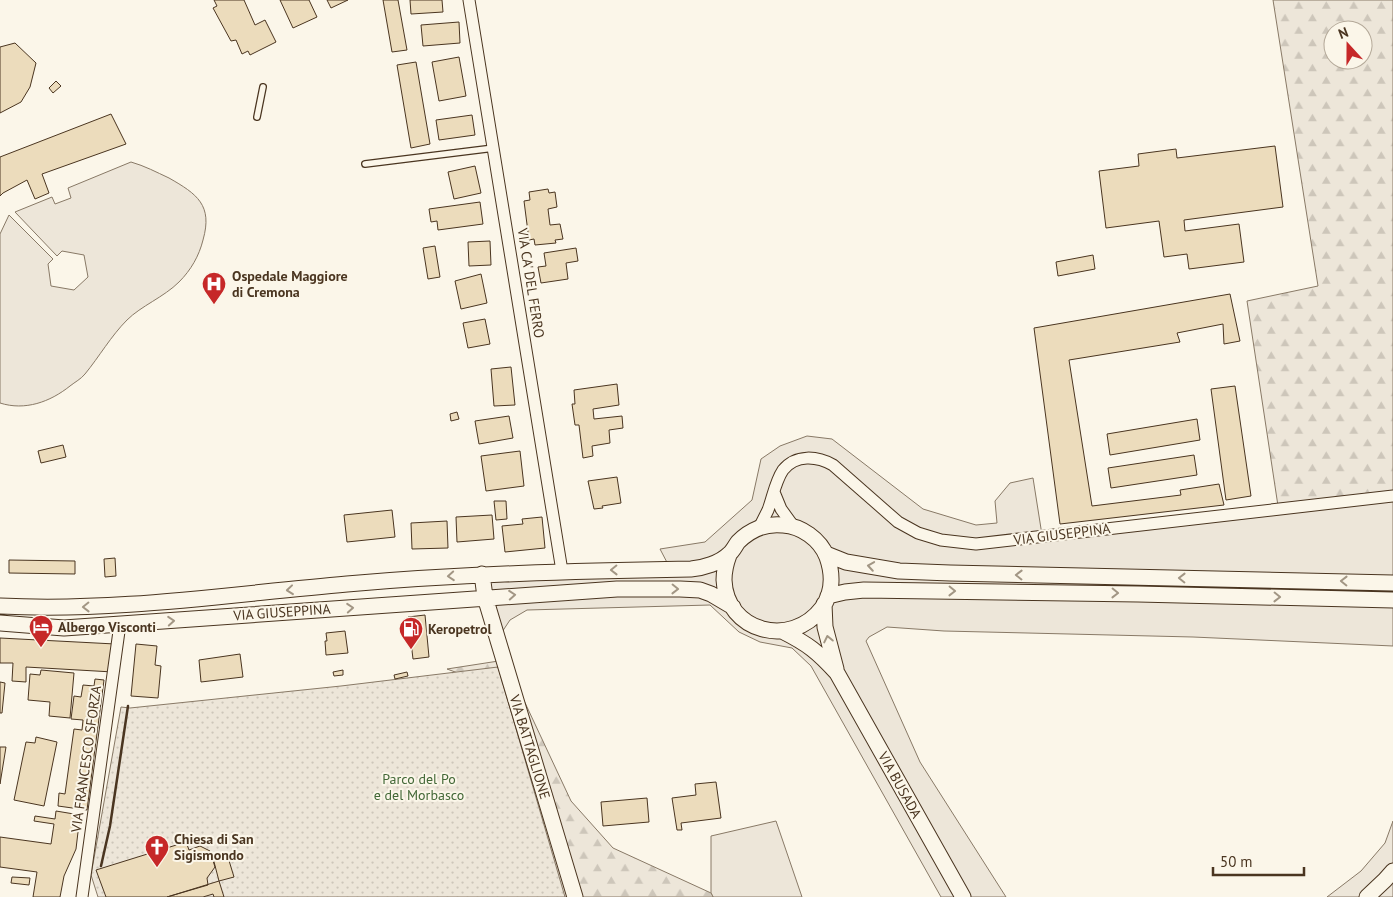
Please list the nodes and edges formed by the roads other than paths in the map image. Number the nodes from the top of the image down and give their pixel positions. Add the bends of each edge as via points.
1 (469, 0) edge
2 (263, 87) dead end
3 (257, 118) dead end
4 (494, 148) junction
5 (365, 164) dead end
6 (774, 492) junction
7 (1393, 496) edge
8 (794, 527) junction
9 (759, 528) junction
10 (729, 554) junction
11 (826, 554) junction
12 (562, 571) junction
13 (482, 574) junction
14 (1393, 582) edge
15 (565, 592) junction
16 (485, 597) junction
17 (826, 600) junction
18 (1393, 600) edge
19 (0, 606) edge
20 (733, 608) junction
21 (0, 623) edge
22 (120, 624) junction
23 (782, 631) junction
24 (837, 673) junction
25 (1393, 870) edge
26 (82, 897) edge
27 (575, 897) edge
28 (963, 897) edge
29 (1367, 897) edge

1 - 4 street, VIA CA' DEL FERRO
2 - 3 lane
4 - 5 lane
4 - 12 street, VIA CA' DEL FERRO
6 - 7 street, VIA GIUSEPPINA via 784,469 793,462 803,458 825,460 898,522 941,540 976,544
6 - 8 street
6 - 9 street, VIA GIUSEPPINA
8 - 9 main road via 782,524
8 - 11 main road via 812,537
9 - 10 main road via 747,534
10 -> 12 main road, VIA GIUSEPPINA via 696,569
10 - 20 main road via 724,582
14 -> 11 main road via 899,571 846,562
11 - 17 main road via 831,582
12 - 13 main road, VIA GIUSEPPINA
12 - 15 main road
13 - 16 main road, VIA BATTAGLIONE
13 -> 19 main road, VIA GIUSEPPINA via 134,605
16 -> 15 main road, VIA GIUSEPPINA
15 -> 20 main road, VIA GIUSEPPINA via 700,590
22 -> 16 main road, VIA GIUSEPPINA
16 - 27 main road, VIA BATTAGLIONE
17 -> 18 main road via 845,592 864,590
17 - 23 main road via 806,623
24 -> 17 main road, VIA BUSADA via 825,627
20 - 23 main road via 754,626
21 - 22 main road, VIA GIUSEPPINA via 64,628
22 - 26 street, VIA FRANCESCO SFORZA
23 - 24 main road, VIA BUSADA via 819,653
24 - 28 main road, VIA BUSADA
25 - 29 main road

